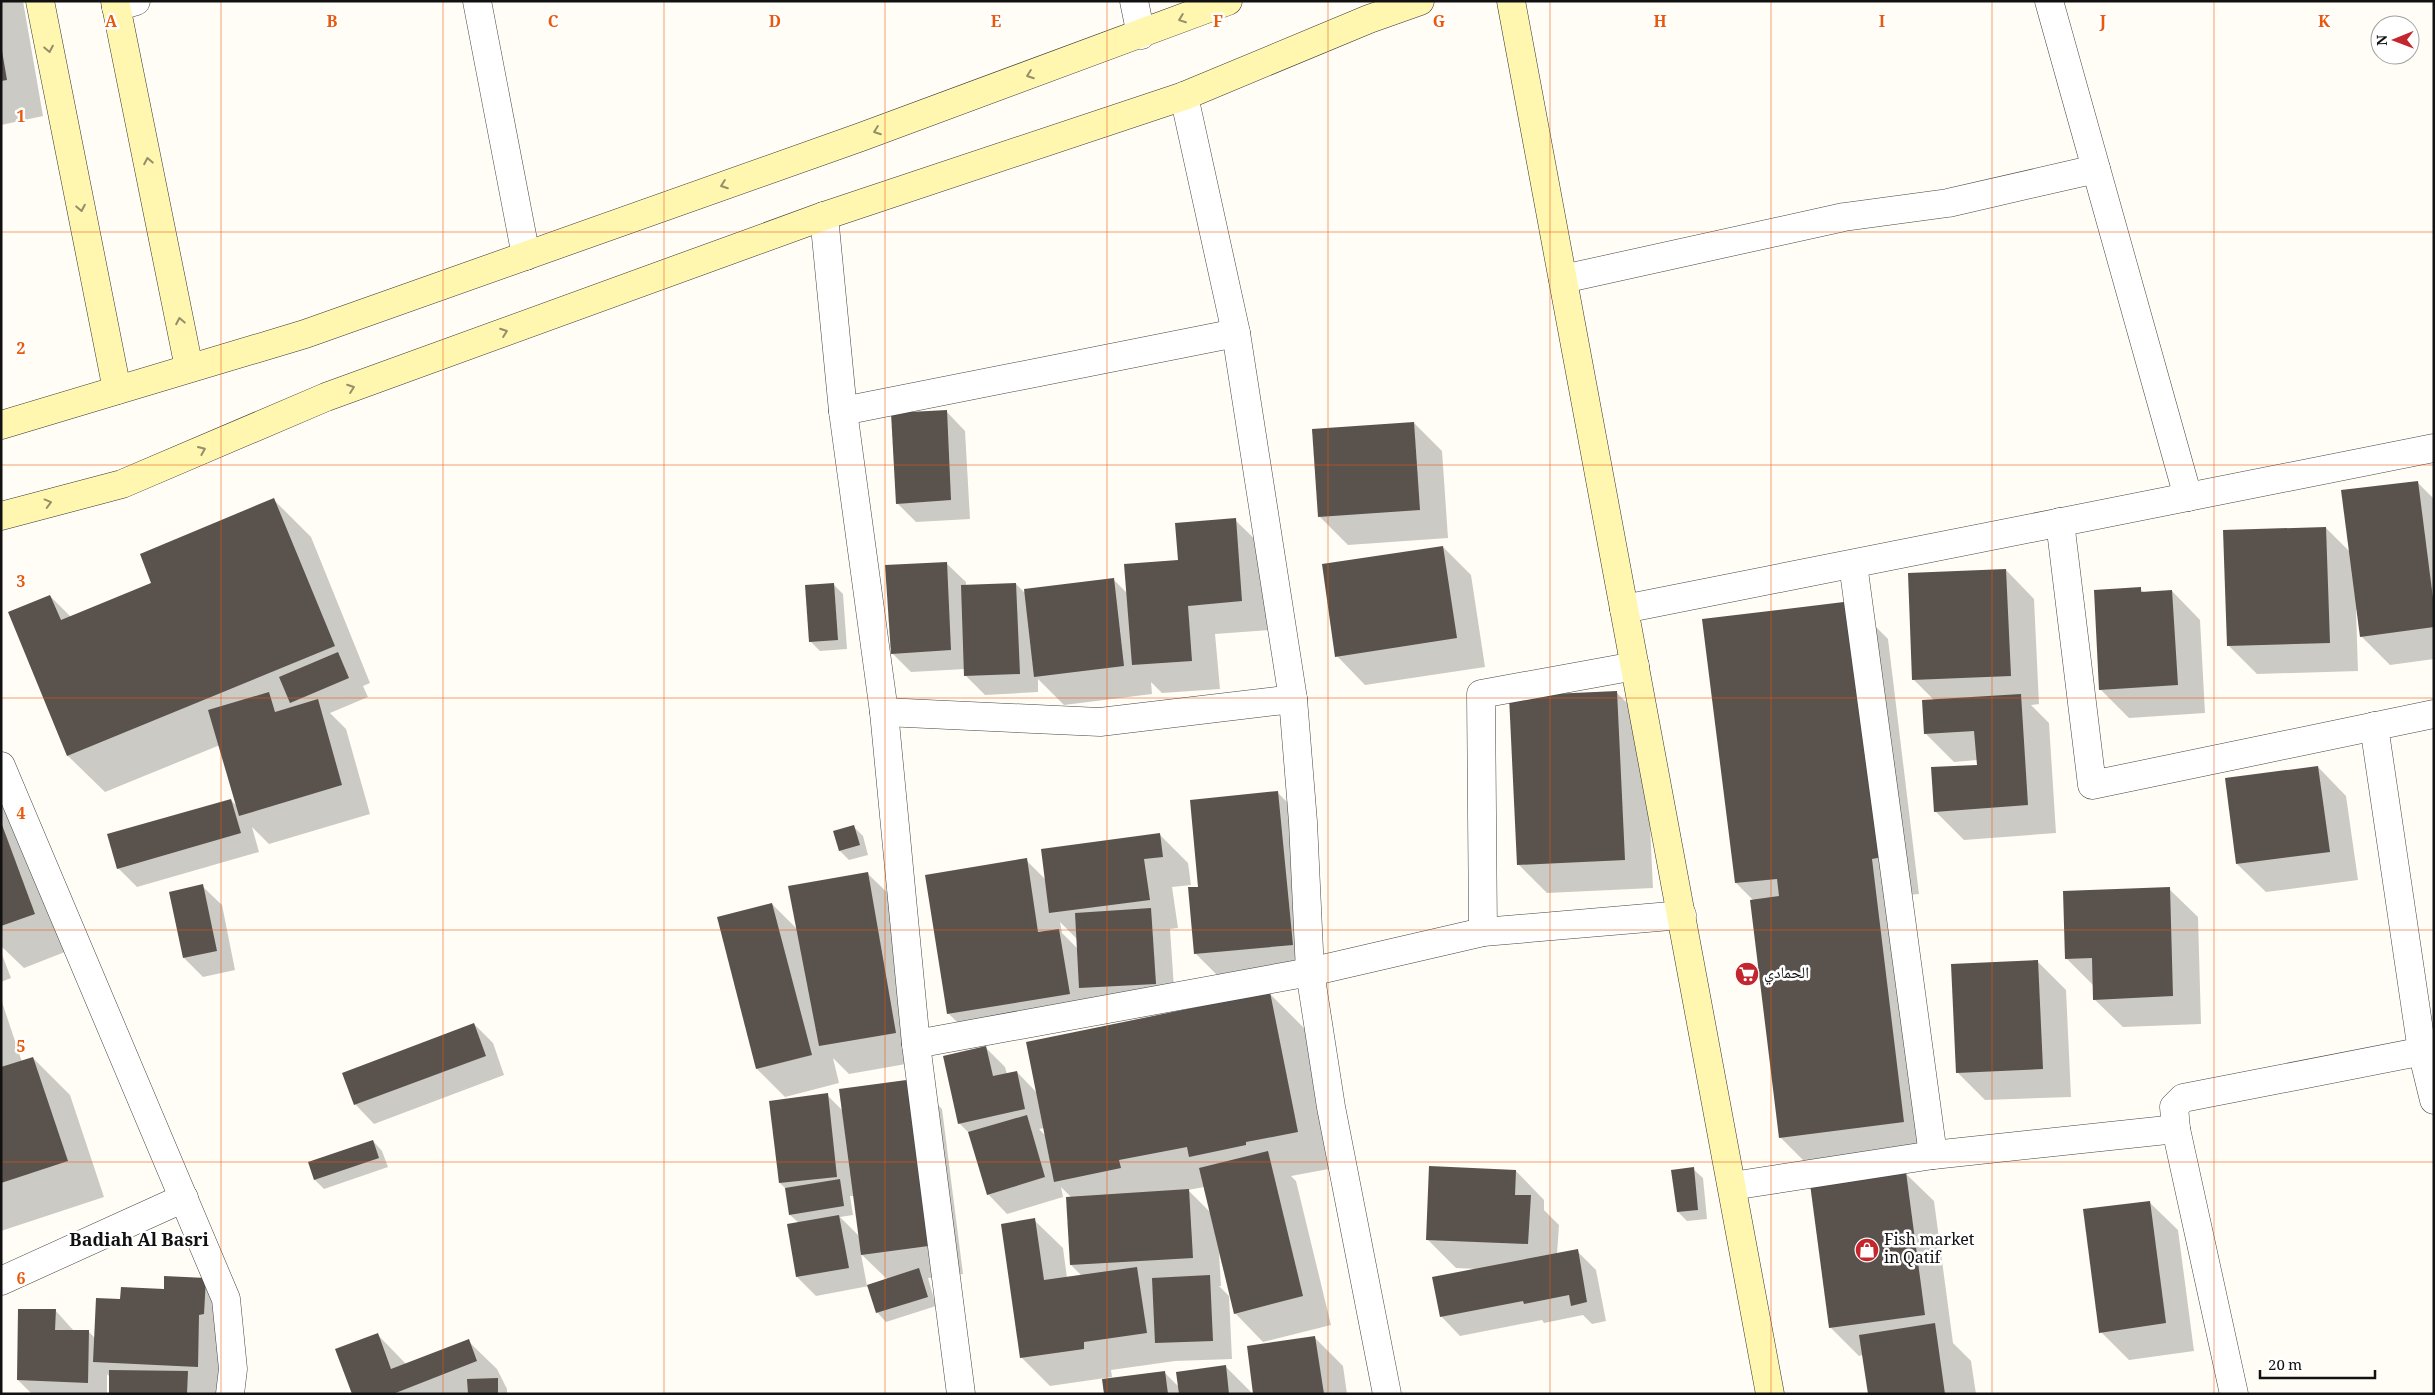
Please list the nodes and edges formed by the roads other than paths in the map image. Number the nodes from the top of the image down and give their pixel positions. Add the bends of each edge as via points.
1 (40, 1) edge
2 (477, 1) edge
3 (1134, 1) edge
4 (1228, 1) edge
5 (1420, 1) edge
6 (1511, 1) edge
7 (2049, 1) edge
8 (123, 3) edge
9 (1141, 35) junction
10 (1184, 96) junction
11 (2096, 169) junction
12 (824, 216) junction
13 (526, 256) junction
14 (1562, 279) junction
15 (1236, 333) junction
16 (189, 368) junction
17 (117, 390) junction
18 (843, 411) junction
19 (1, 425) edge
20 (2434, 448) edge
21 (2188, 497) junction
22 (1, 516) edge
23 (2060, 522) junction
24 (1853, 564) junction
25 (1624, 609) junction
26 (1635, 666) junction
27 (1293, 699) junction
28 (884, 712) junction
29 (2434, 714) edge
30 (2374, 726) junction
31 (1, 766) edge
32 (1682, 915) junction
33 (1483, 932) junction
34 (1310, 972) junction
35 (916, 1044) junction
36 (2428, 1050) edge
37 (2434, 1100) edge
38 (2176, 1129) junction
39 (1934, 1154) junction
40 (1732, 1186) junction
41 (184, 1198) junction
42 (1, 1281) edge
43 (230, 1394) edge
44 (960, 1394) edge
45 (1387, 1394) edge
46 (1770, 1394) edge
47 (2234, 1394) edge

1 -> 17 street
2 - 13 street
3 - 9 street
4 -> 9 street
5 - 10 street
6 - 14 street
7 - 11 street
16 -> 8 street
9 -> 13 street
10 - 12 street
10 - 15 street
11 - 14 street via 1948,203 1844,217
11 - 21 street
12 - 18 street
22 -> 12 street via 122,484 326,397
13 - 16 street via 305,334
14 - 25 street
15 - 18 street
15 - 27 street
16 - 17 street
17 - 19 street
18 - 28 street
20 - 21 street
21 - 23 street
23 - 24 street
23 - 30 street via 2092,785
24 - 25 street
24 - 39 street
25 - 26 street
26 - 32 street
26 - 33 street via 1481,694
27 - 28 street via 1100,722
27 - 34 street
28 - 35 street
29 - 30 street
30 - 36 street
31 - 41 street
32 - 33 street
32 - 40 street
33 - 34 street
34 - 35 street
34 - 45 street via 1331,1107
35 - 44 street
36 - 37 street
36 - 38 street via 2183,1098 2174,1107
38 - 39 street
38 - 47 street
39 - 40 street
40 - 46 street
41 - 42 street
41 - 43 street via 226,1299 233,1369

